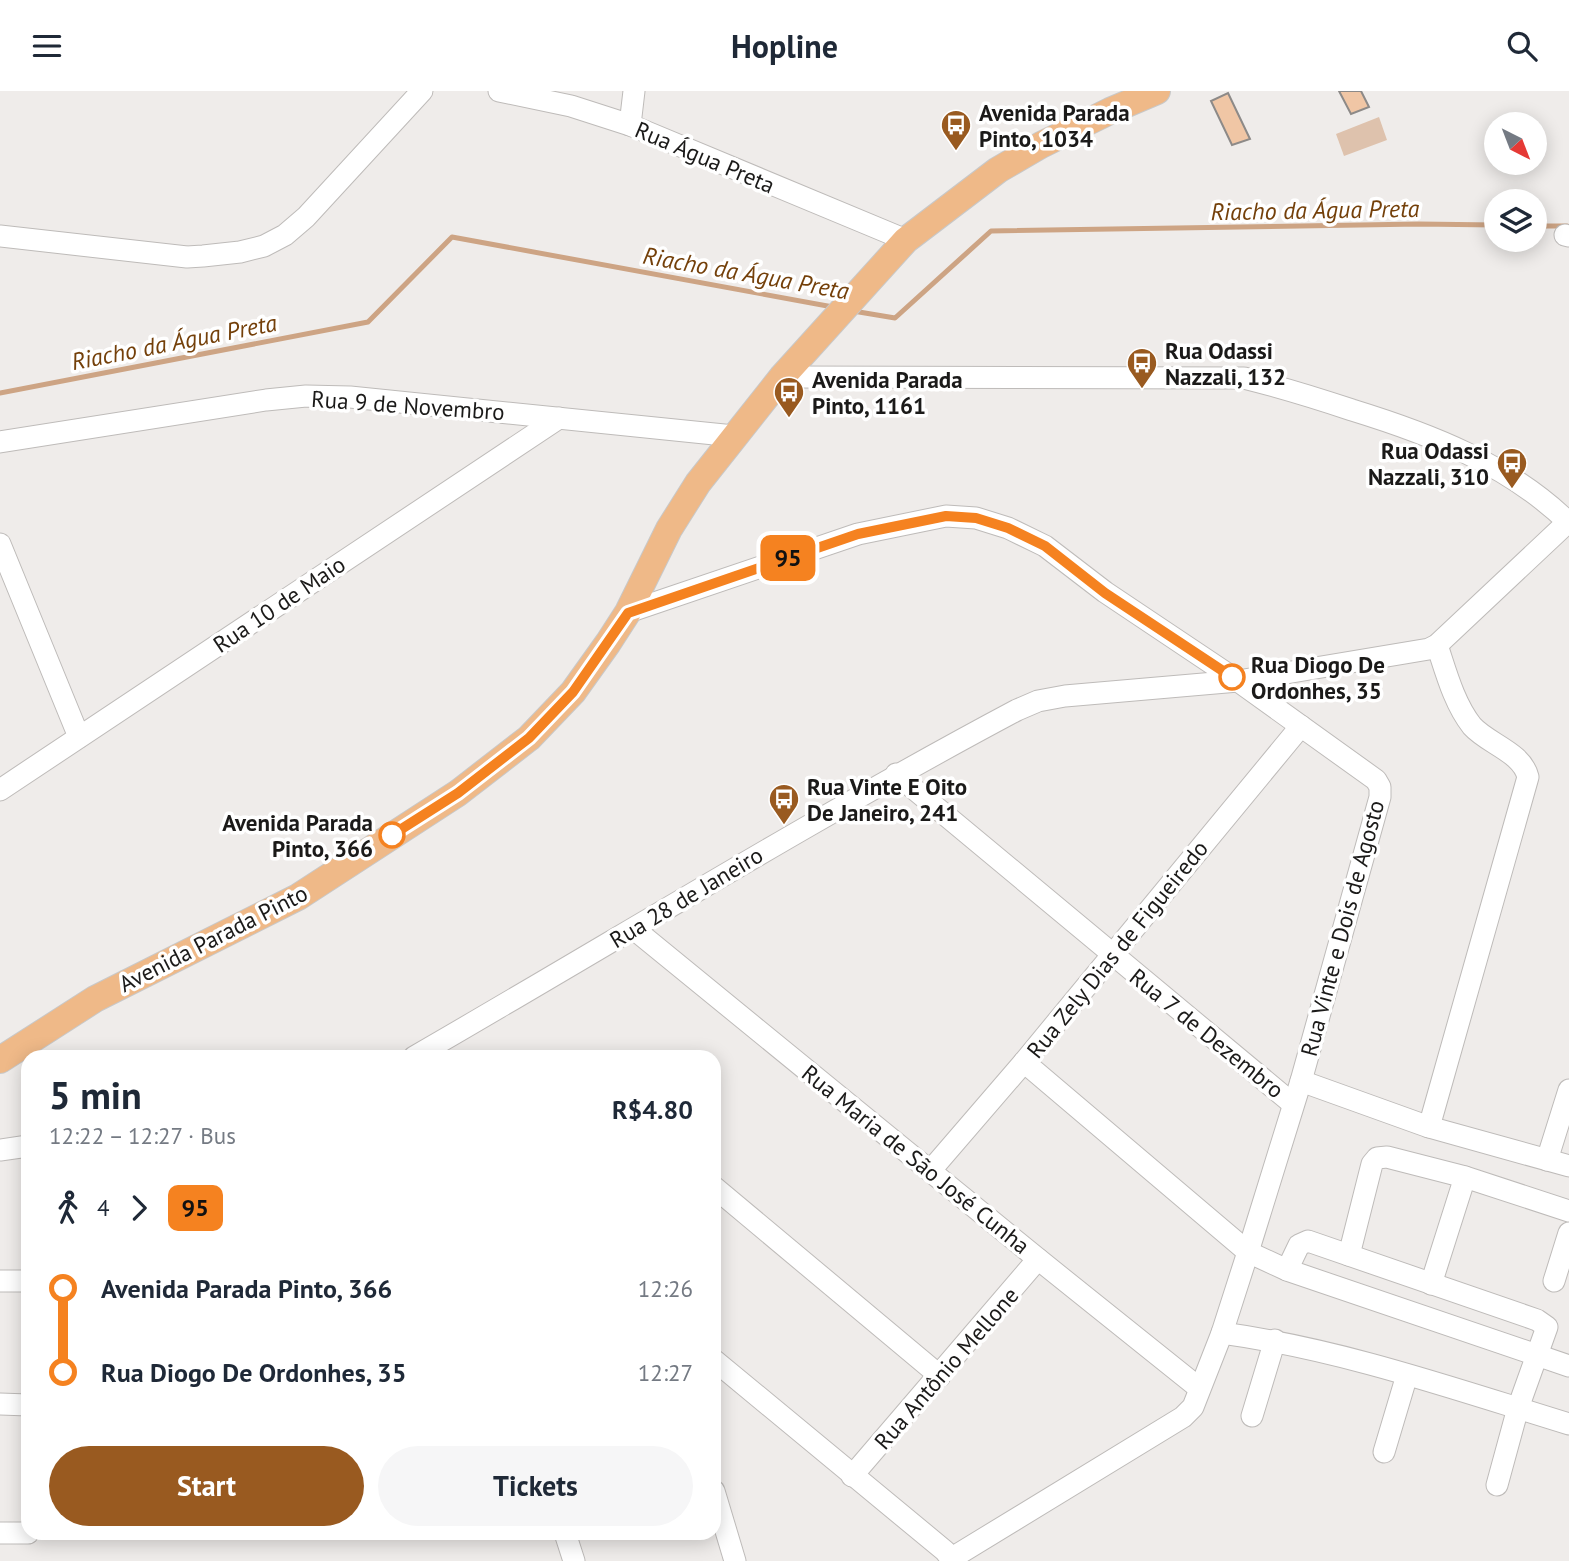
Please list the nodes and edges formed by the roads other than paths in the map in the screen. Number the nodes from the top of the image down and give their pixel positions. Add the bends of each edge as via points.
1 (422, 91) edge
2 (499, 91) edge
3 (634, 91) edge
4 (1157, 91) edge
5 (630, 125) junction
6 (0, 236) edge
7 (906, 240) junction
8 (782, 377) junction
9 (559, 418) junction
10 (733, 436) junction
11 (0, 442) edge
12 (1568, 521) edge
13 (0, 544) edge
14 (628, 613) junction
15 (1437, 645) junction
16 (1238, 681) junction
17 (1301, 726) junction
18 (79, 737) junction
19 (896, 774) junction
20 (0, 790) edge
21 (634, 929) junction
22 (1112, 955) junction
23 (426, 1050) edge
24 (0, 1060) edge
25 (1024, 1062) junction
26 (1301, 1081) junction
27 (1569, 1090) edge
28 (1293, 1104) junction
29 (1429, 1126) junction
30 (21, 1147) edge
31 (0, 1150) edge
32 (1546, 1160) junction
33 (1569, 1166) edge
34 (931, 1170) junction
35 (1465, 1177) junction
36 (721, 1193) edge
37 (1569, 1211) edge
38 (1569, 1233) edge
39 (1248, 1252) junction
40 (1349, 1255) junction
41 (1038, 1259) junction
42 (1287, 1271) junction
43 (0, 1281) edge
44 (21, 1281) edge
45 (1554, 1281) dead end
46 (1430, 1284) junction
47 (1222, 1333) junction
48 (1275, 1340) junction
49 (1538, 1354) junction
50 (721, 1366) edge
51 (1569, 1366) edge
52 (940, 1375) junction
53 (1407, 1375) junction
54 (1199, 1388) junction
55 (0, 1404) edge
56 (21, 1405) edge
57 (1518, 1408) junction
58 (1252, 1416) dead end
59 (1569, 1423) edge
60 (1384, 1453) dead end
61 (852, 1476) junction
62 (1497, 1485) dead end
63 (721, 1514) edge
64 (0, 1533) edge
65 (21, 1533) edge
66 (567, 1540) edge
67 (952, 1559) edge
68 (573, 1561) edge
69 (735, 1561) edge

1 - 6 street via 306,217 285,235 253,249 187,257
2 - 5 street, Rua Água Preta via 571,106
3 - 5 street
4 - 7 main road, Avenida Parada Pinto via 1064,133 998,170
5 - 7 street, Rua Água Preta
7 - 8 main road, Avenida Parada Pinto
8 - 10 main road, Avenida Parada Pinto
8 - 12 street via 1244,379 1280,386 1438,439 1534,492
9 - 10 street, Rua 9 de Novembro
9 - 11 street, Rua 9 de Novembro via 350,397 306,397
9 - 18 street, Rua 10 de Maio
10 - 14 main road, Avenida Parada Pinto via 669,529
12 - 15 street, Rua 28 de Janeiro
13 - 18 street
14 - 16 street, Rua Vinte e Dois de Agosto via 858,534 946,516 976,518 1045,546 1105,593
14 - 24 main road, Avenida Parada Pinto via 573,692 529,738 458,793 298,897 95,999
15 - 16 street, Rua 28 de Janeiro via 1419,652
15 - 29 street via 1463,713 1485,737 1521,763 1528,777
16 - 17 street, Rua Vinte e Dois de Agosto
16 - 19 street, Rua 28 de Janeiro via 1038,701
17 - 22 street, Rua Zely Dias de Figueiredo
17 - 26 street, Rua Vinte e Dois de Agosto via 1380,787
18 - 20 street, Rua 10 de Maio
19 - 21 street, Rua 28 de Janeiro
19 - 22 street, Rua 7 de Dezembro
21 - 23 street, Rua 28 de Janeiro
21 - 34 street, Rua Maria de São José Cunha
22 - 25 street, Rua Zely Dias de Figueiredo
22 - 28 street, Rua 7 de Dezembro
25 - 34 street, Rua Zely Dias de Figueiredo
25 - 39 street
26 - 28 street, Rua Vinte e Dois de Agosto
26 - 29 street
27 - 32 street
28 - 39 street, Rua Vinte e Dois de Agosto
29 - 32 street
30 - 31 street
32 - 33 street
34 - 41 street, Rua Maria de São José Cunha
35 - 37 street
35 - 40 street via 1377,1158
35 - 46 street
36 - 52 street
38 - 45 street
39 - 42 street
39 - 47 street, Rua Vinte e Dois de Agosto
40 - 42 street via 1302,1242
40 - 46 street
41 - 52 street, Rua Antônio Mellone
41 - 54 street, Rua Maria de São José Cunha
42 - 49 street
43 - 44 street
46 - 49 street via 1544,1324 1548,1330
47 - 48 street
47 - 54 street, Rua Vinte e Dois de Agosto
48 - 53 street
48 - 58 street
49 - 51 street
49 - 57 street
50 - 61 street
52 - 61 street, Rua Antônio Mellone
53 - 57 street
53 - 60 street
54 - 67 street, Rua Vinte e Dois de Agosto via 1183,1417
55 - 56 street
57 - 59 street
57 - 62 street
61 - 67 street
63 - 69 street
64 - 65 street
66 - 68 street

